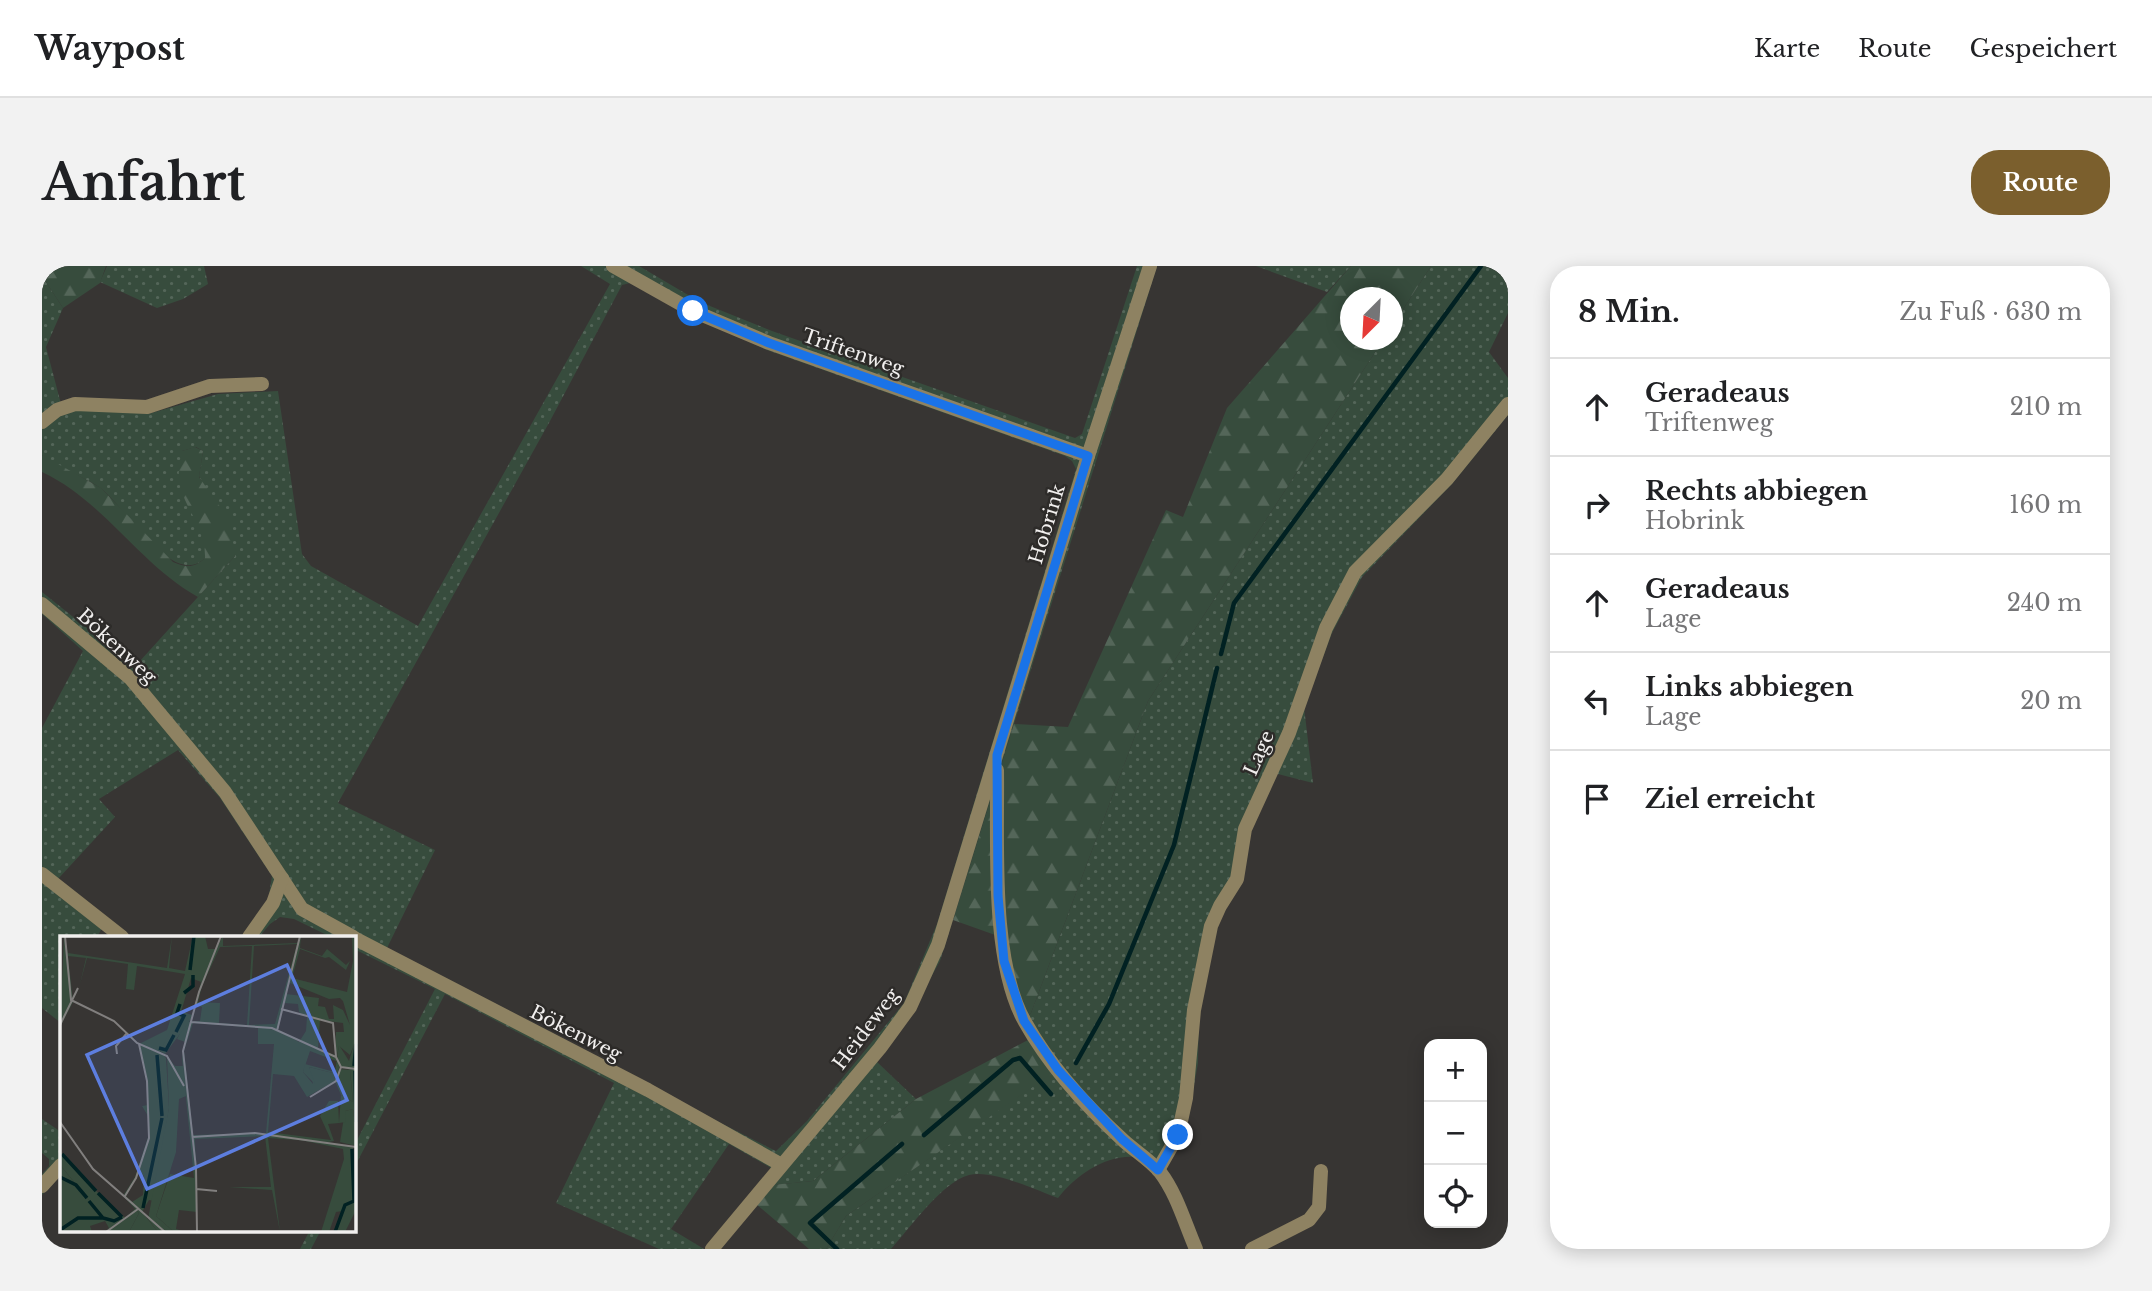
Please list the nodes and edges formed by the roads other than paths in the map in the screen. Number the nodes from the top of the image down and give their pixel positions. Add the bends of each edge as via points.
1 (613, 266) edge
2 (1150, 266) edge
3 (262, 384) dead end
4 (1508, 404) edge
5 (42, 422) edge
6 (1088, 456) junction
7 (42, 604) edge
8 (997, 755) junction
9 (42, 874) edge
10 (282, 878) junction
11 (121, 936) edge
12 (250, 936) edge
13 (349, 936) edge
14 (355, 939) edge
15 (780, 1164) junction
16 (60, 1166) edge
17 (1158, 1170) junction
18 (1321, 1171) dead end
19 (42, 1186) edge
20 (712, 1249) edge
21 (1196, 1249) edge
22 (1252, 1249) edge

1 - 6 street, Triftenweg via 693,311 769,343
2 - 6 street, Hobrink
3 - 5 street via 210,386 147,407 75,404
4 - 17 street, Lage via 1447,479 1356,572 1326,628 1289,733 1245,829 1237,879 1211,926 1194,1010 1181,1123
6 - 8 street, Hobrink
7 - 10 street, Bökenweg via 131,679 225,792
8 - 15 street, Heideweg via 938,945 910,1007
8 - 17 street via 998,896 1004,961 1024,1021 1058,1070 1122,1139
9 - 11 street
10 - 12 street via 273,903
10 - 13 street, Bökenweg via 302,909
14 - 15 street, Bökenweg via 648,1090
15 - 20 street, Heideweg
16 - 19 street
17 - 21 street via 1170,1186
18 - 22 street via 1319,1207 1309,1220

